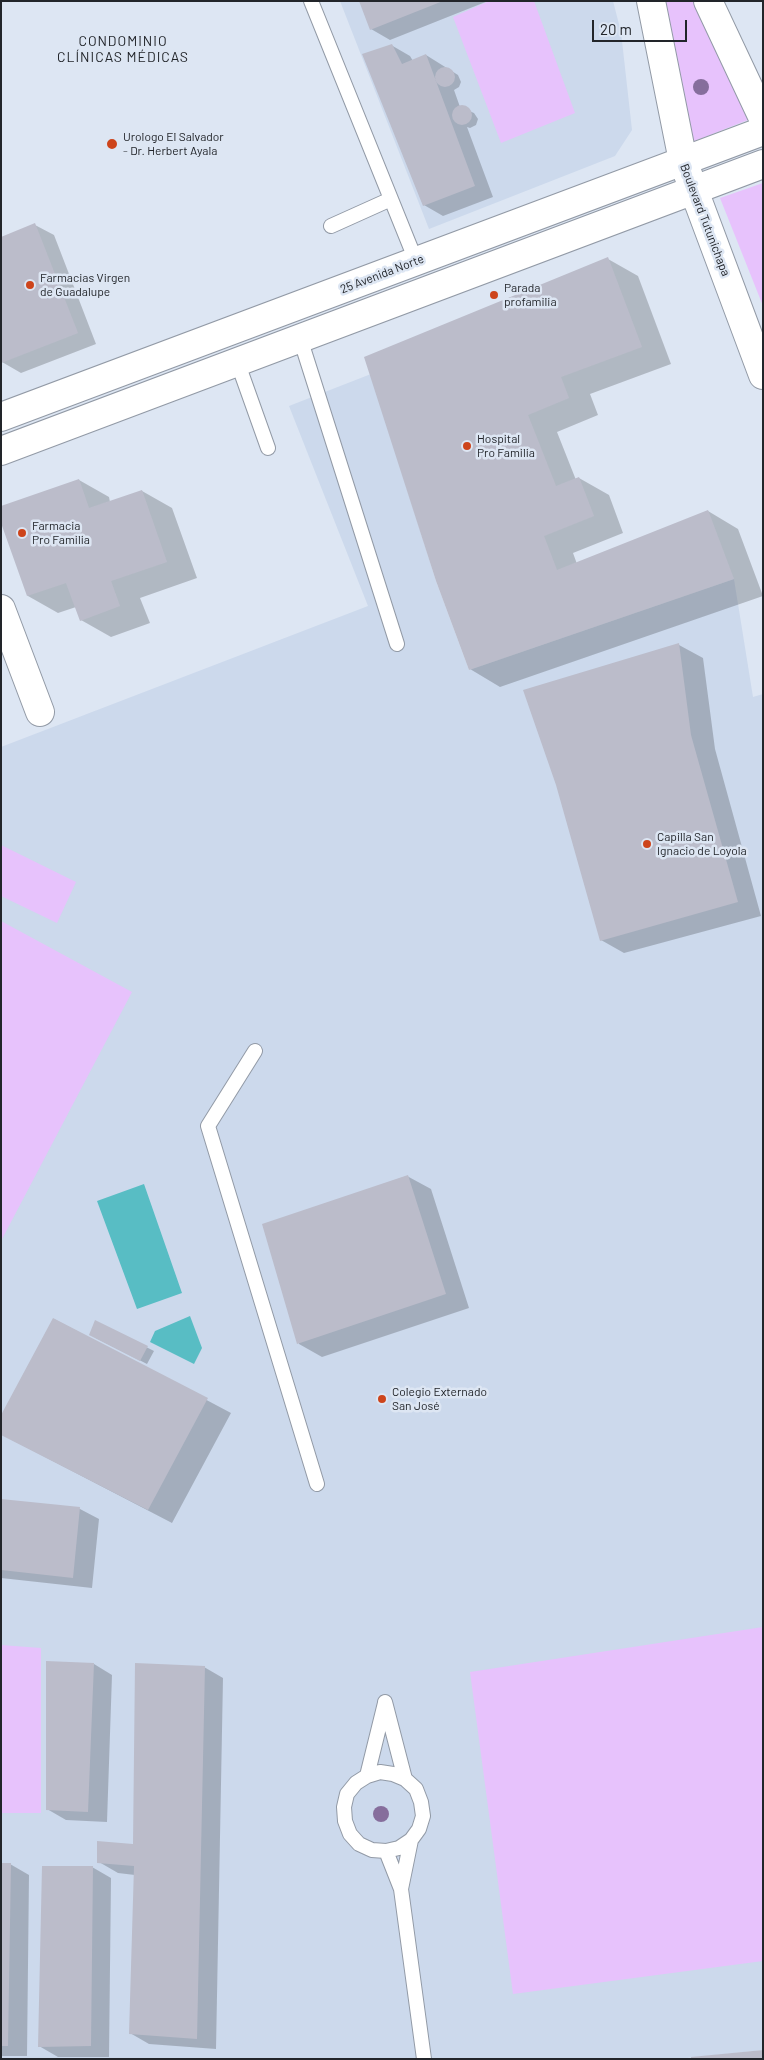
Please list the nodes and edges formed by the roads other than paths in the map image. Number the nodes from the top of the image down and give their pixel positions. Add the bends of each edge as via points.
1 (311, 1) edge
2 (651, 1) edge
3 (708, 1) edge
4 (763, 118) edge
5 (763, 131) edge
6 (683, 161) junction
7 (763, 164) edge
8 (693, 190) junction
9 (391, 199) junction
10 (331, 226) dead end
11 (416, 261) junction
12 (300, 338) junction
13 (238, 361) junction
14 (763, 375) edge
15 (1, 417) edge
16 (268, 448) dead end
17 (1, 450) edge
18 (1, 608) edge
19 (397, 644) dead end
20 (40, 712) dead end
21 (254, 1051) dead end
22 (316, 1484) dead end
23 (367, 1776) junction
24 (405, 1779) junction
25 (410, 1840) junction
26 (386, 1851) junction
27 (401, 1889) junction
28 (424, 2059) edge

1 - 9 lane
2 - 6 street, Boulevard Tutunichapa
3 - 4 street
5 - 6 street, 25 Avenida Norte
6 - 8 street, Boulevard Tutunichapa
6 - 11 street, 25 Avenida Norte
7 - 8 street
8 - 12 street
8 - 14 street, Boulevard Tutunichapa
9 - 10 lane
9 - 11 lane
11 - 15 street, 25 Avenida Norte
12 - 13 street
12 - 19 lane
13 - 16 lane
13 - 17 street
18 - 20 street
21 - 22 lane via 208,1126
23 - 24 lane via 380,1772
23 - 24 lane via 385,1702
23 - 26 lane via 347,1794 344,1821 359,1844 372,1850
24 - 25 lane via 416,1789 421,1802 422,1816
25 - 26 lane via 399,1848
25 - 27 lane
26 - 27 lane
27 - 28 lane

